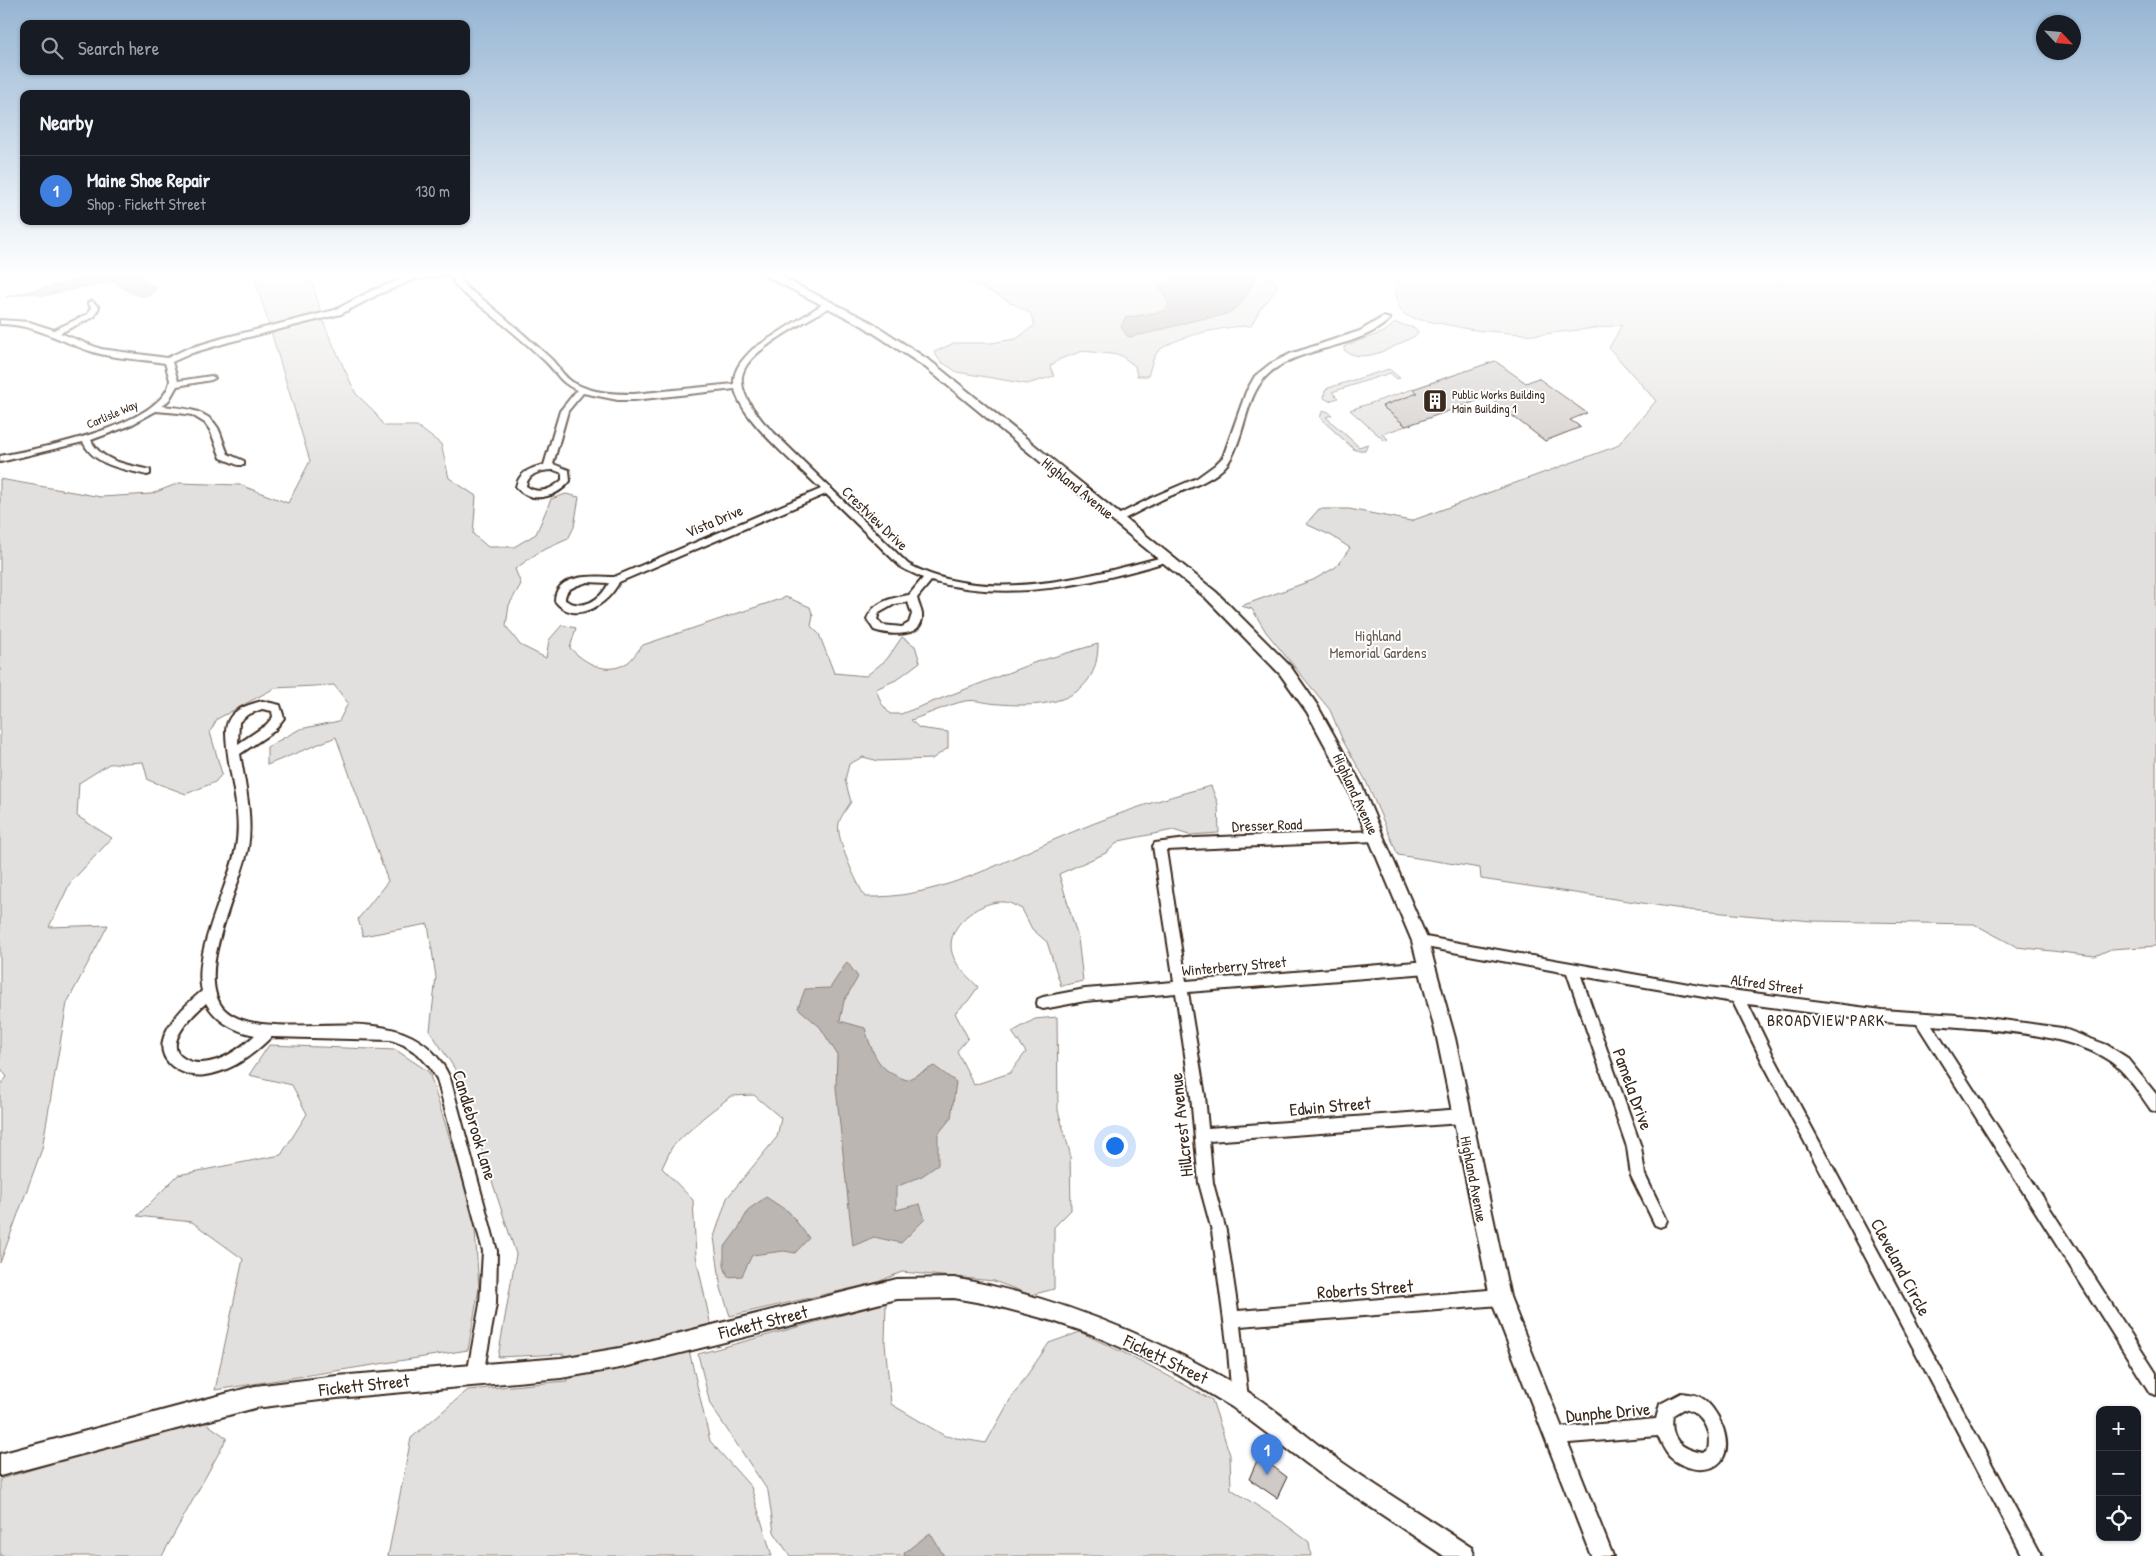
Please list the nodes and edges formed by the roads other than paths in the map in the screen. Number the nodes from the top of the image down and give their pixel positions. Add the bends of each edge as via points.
1 (81, 345) edge
2 (210, 345) edge
3 (531, 345) edge
4 (762, 345) edge
5 (901, 345) edge
6 (1327, 345) edge
7 (168, 361) junction
8 (211, 378) dead end
9 (174, 384) junction
10 (738, 386) junction
11 (582, 389) junction
12 (156, 408) junction
13 (86, 439) junction
14 (0, 459) edge
15 (241, 463) dead end
16 (548, 467) junction
17 (147, 472) dead end
18 (826, 490) junction
19 (1117, 519) junction
20 (1166, 559) junction
21 (928, 578) junction
22 (614, 580) junction
23 (912, 598) dead end
24 (234, 752) junction
25 (1376, 836) junction
26 (1159, 846) joint
27 (1420, 941) junction
28 (1428, 967) junction
29 (1572, 969) junction
30 (1181, 987) junction
31 (208, 993) junction
32 (1737, 996) junction
33 (1043, 1003) dead end
34 (1921, 1019) junction
35 (267, 1032) junction
36 (2156, 1105) edge
37 (1462, 1116) junction
38 (1202, 1135) junction
39 (1660, 1220) dead end
40 (1500, 1296) junction
41 (1232, 1319) junction
42 (475, 1375) junction
43 (2156, 1387) edge
44 (1240, 1399) junction
45 (1663, 1427) dead end
46 (1556, 1436) junction
47 (0, 1464) edge
48 (1464, 1556) edge
49 (1602, 1556) edge
50 (2032, 1556) edge

1 - 7 street via 99,351
2 - 7 street
3 - 11 street via 569,384
4 - 10 street via 740,368
5 - 19 street, Highland Avenue
6 - 19 street via 1293,356 1258,378 1227,458 1218,467 1200,480
7 - 9 street via 174,374
8 - 9 street
9 - 12 street, Carlisle Way
10 - 11 street via 641,397 618,397
10 - 18 street, Crestview Drive via 747,410
11 - 16 street via 564,410
12 - 13 street, Carlisle Way via 118,428
12 - 15 street via 205,418 213,426 224,456
13 - 14 street, Carlisle Way
13 - 17 street via 90,450 102,458
16 - 16 street via 524,478 521,487 541,494 562,486 566,482 566,472
18 - 21 street, Crestview Drive via 905,566
18 - 22 street, Vista Drive
19 - 20 street, Highland Avenue
20 - 21 street, Crestview Drive via 1057,586 1022,589 984,588
20 - 25 street, Highland Avenue via 1236,618 1285,670 1333,745
21 - 23 street
22 - 22 street via 576,582 566,586 560,594 560,601 567,608 593,606 608,594
24 - 24 street, Candlebrook Lane via 270,728 279,718 276,708 262,705 247,709 235,718 230,728
24 - 31 street, Candlebrook Lane via 243,807 242,847 207,961 205,978
25 - 26 street, Dresser Road
25 - 27 street, Highland Avenue
26 - 30 street, Hillcrest Avenue
27 - 28 street, Highland Avenue
27 - 29 street, Alfred Street
28 - 30 street, Winterberry Street
28 - 37 street, Highland Avenue
29 - 32 street, Alfred Street
29 - 39 street, Pamela Drive via 1634,1147 1638,1176
30 - 33 street, Winterberry Street via 1085,995
30 - 38 street, Hillcrest Avenue
31 - 35 street, Candlebrook Lane via 218,1011 229,1021 243,1028
31 - 35 street via 178,1024 171,1036 170,1049 175,1061 188,1068 206,1069 238,1056
32 - 34 street, Alfred Street
32 - 50 street, Cleveland Circle
34 - 36 street, Alfred Street via 2062,1034 2082,1040 2122,1061
34 - 43 street
35 - 42 street, Candlebrook Lane via 391,1034 419,1045 437,1066 490,1251 488,1304
37 - 38 street, Edwin Street
37 - 40 street, Highland Avenue
38 - 41 street, Hillcrest Avenue via 1206,1182 1219,1231
40 - 41 street, Roberts Street
40 - 46 street, Highland Avenue
41 - 44 street, Hillcrest Avenue
42 - 44 street, Fickett Street via 522,1373 610,1359 897,1289 935,1287 993,1295 1094,1325 1174,1360
42 - 47 street, Fickett Street via 255,1397
44 - 48 street, Fickett Street via 1326,1464
45 - 46 street, Dunphe Drive
46 - 49 street, Highland Avenue

